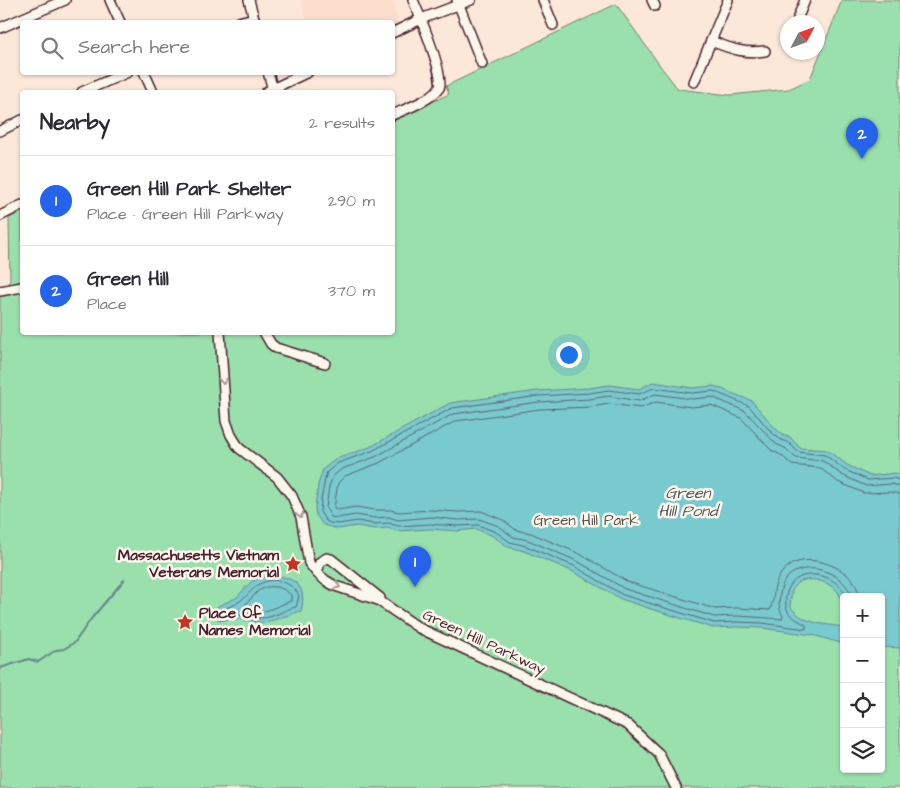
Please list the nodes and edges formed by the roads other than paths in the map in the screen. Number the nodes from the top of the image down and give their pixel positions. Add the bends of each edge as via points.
1 (65, 0) edge
2 (110, 0) edge
3 (249, 0) edge
4 (414, 0) edge
5 (472, 0) edge
6 (543, 0) edge
7 (728, 0) edge
8 (805, 0) edge
9 (458, 2) edge
10 (799, 15) edge
11 (119, 20) edge
12 (254, 20) edge
13 (421, 20) junction
14 (553, 25) dead end
15 (0, 28) edge
16 (395, 32) edge
17 (711, 41) junction
18 (765, 51) dead end
19 (482, 64) dead end
20 (121, 75) edge
21 (145, 75) edge
22 (268, 75) edge
23 (302, 75) edge
24 (694, 82) dead end
25 (87, 90) edge
26 (152, 90) edge
27 (270, 90) edge
28 (272, 90) edge
29 (395, 114) edge
30 (20, 121) edge
31 (0, 131) edge
32 (20, 207) edge
33 (0, 216) edge
34 (20, 287) edge
35 (1, 291) edge
36 (220, 335) edge
37 (266, 335) edge
38 (324, 363) dead end
39 (317, 574) junction
40 (393, 610) junction
41 (676, 788) edge

1 - 15 street
2 - 11 street
3 - 12 street
4 - 13 street
5 - 9 street
6 - 14 street
7 - 17 street
8 - 10 street
9 - 13 street
9 - 19 street
13 - 16 street
13 - 29 street via 441,85 432,95
17 - 18 street via 738,52
17 - 24 street
20 - 25 street
21 - 26 street
22 - 27 street
23 - 28 street
30 - 31 street
32 - 33 street
34 - 35 street
36 -> 39 street via 226,421 230,433 241,450 277,477 292,496 299,510 310,563
37 - 38 street via 276,348
39 -> 40 street, Green Hill Parkway via 335,586 372,598
39 - 40 street via 320,562 331,559
40 - 41 street, Green Hill Parkway via 419,628 628,726 659,754

